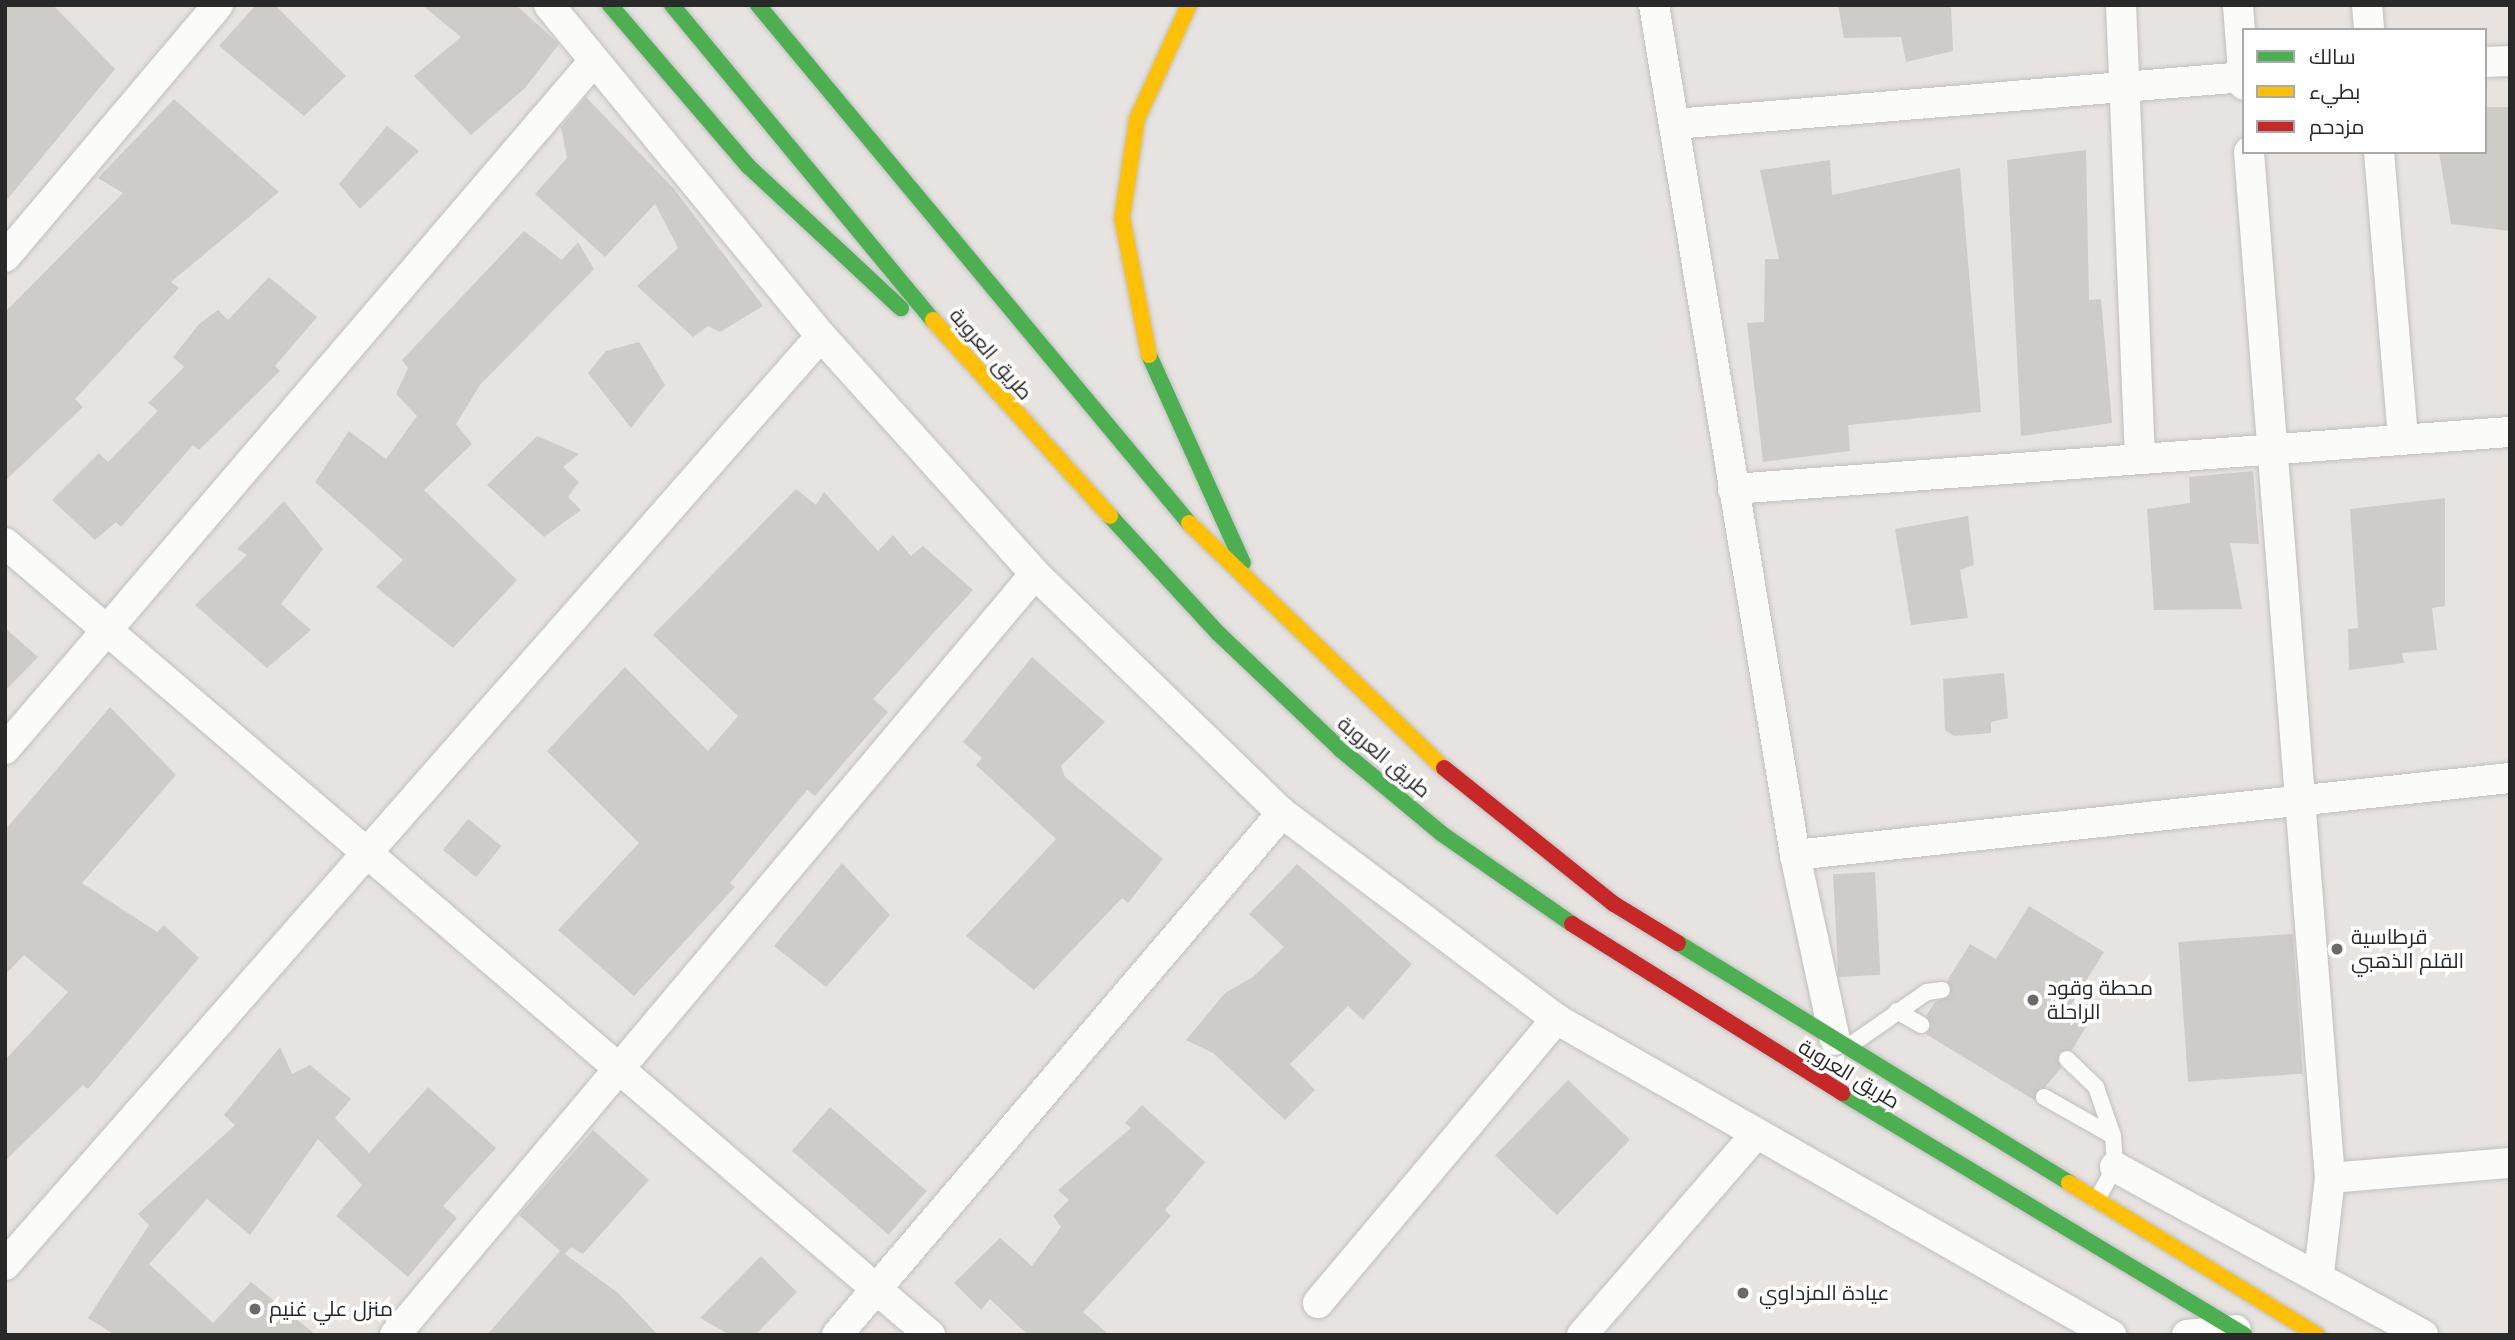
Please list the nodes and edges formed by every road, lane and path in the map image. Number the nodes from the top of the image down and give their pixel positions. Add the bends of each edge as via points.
1 (218, 5) edge
2 (549, 5) edge
3 (610, 5) edge
4 (672, 5) edge
5 (758, 5) edge
6 (1189, 5) edge
7 (1654, 5) edge
8 (2121, 5) edge
9 (2238, 5) edge
10 (2367, 5) edge
11 (2369, 28) edge
12 (2510, 61) edge
13 (593, 62) junction
14 (2487, 62) edge
15 (2242, 63) edge
16 (2242, 77) edge
17 (2126, 89) junction
18 (1674, 124) junction
19 (2249, 154) edge
20 (2379, 154) edge
21 (5, 257) edge
22 (821, 335) junction
23 (961, 354) junction
24 (2510, 432) edge
25 (2403, 439) junction
26 (2274, 450) junction
27 (2140, 459) junction
28 (1733, 489) junction
29 (5, 543) edge
30 (1035, 574) junction
31 (1256, 590) junction
32 (106, 632) junction
33 (5, 749) edge
34 (2510, 778) edge
35 (2303, 799) junction
36 (1282, 813) junction
37 (366, 849) junction
38 (1795, 855) junction
39 (1942, 990) dead end
40 (1898, 1011) junction
41 (1556, 1018) junction
42 (1921, 1025) dead end
43 (1841, 1043) junction
44 (2067, 1059) dead end
45 (622, 1070) junction
46 (2044, 1097) dead end
47 (1757, 1133) junction
48 (2113, 1136) junction
49 (2510, 1163) edge
50 (2115, 1167) junction
51 (2330, 1178) junction
52 (2096, 1202) junction
53 (5, 1265) edge
54 (2319, 1273) junction
55 (876, 1290) junction
56 (1318, 1303) dead end
57 (2240, 1333) edge
58 (395, 1335) edge
59 (836, 1335) edge
60 (930, 1335) edge
61 (1582, 1335) edge
62 (2111, 1335) edge
63 (2187, 1335) edge
64 (2316, 1335) edge
65 (2423, 1335) edge

1 - 21 street
2 - 13 street
3 - 23 highway via 802,220 877,290
4 - 23 highway, طريق العروبة
5 - 31 highway, طريق العروبة via 1137,466
6 - 31 highway via 1137,119 1125,169 1129,282 1144,343
7 - 18 street
8 - 17 street
9 - 15 street
10 - 11 street
12 - 14 street
13 - 22 street
13 - 32 street
16 - 17 street
17 - 18 street
17 - 27 street
18 - 28 street
19 - 26 street
20 - 25 street
22 - 30 street
22 - 37 street
23 - 57 highway, طريق العروبة via 1219,634 1340,749 1442,834 1653,979
24 - 25 street
25 - 26 street
26 - 27 street
26 - 35 street
27 - 28 street
28 - 38 street
29 - 32 street
30 - 36 street
30 - 45 street
31 - 43 highway, طريق العروبة via 1377,709 1506,821 1614,904
32 - 33 street
32 - 37 street
34 - 35 street
35 - 38 street
35 - 51 street
36 - 41 street
36 - 55 street
37 - 45 street
37 - 53 street
38 - 43 street
39 - 40 lane
40 - 42 lane
40 - 43 lane
41 - 47 street
41 - 56 street
43 - 52 highway, طريق العروبة
44 - 48 lane via 2096,1087
45 - 55 street
45 - 58 street
46 - 48 lane
47 - 61 street
47 - 62 street
48 - 50 lane
49 - 51 street
50 - 52 lane
50 - 54 street
51 - 54 street
52 - 64 highway, طريق العروبة
54 - 65 street
55 - 59 street
55 - 60 street
57 - 63 street

